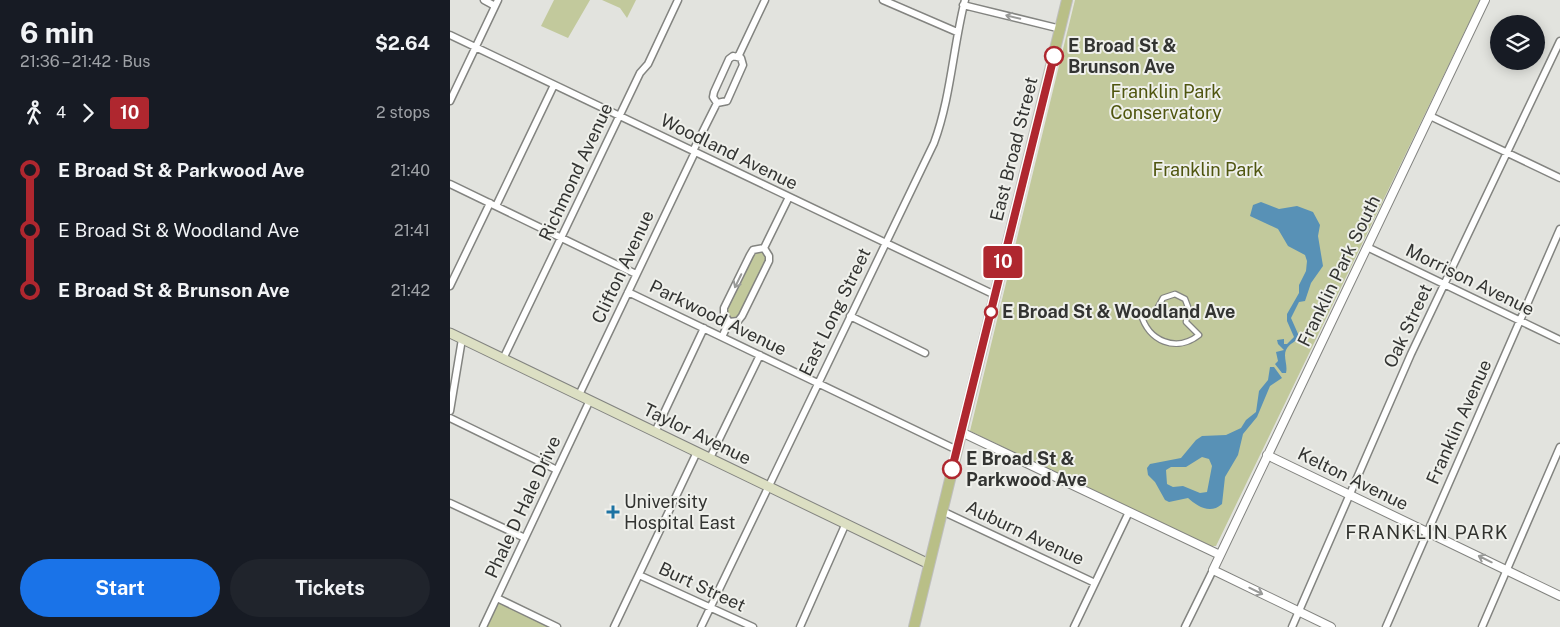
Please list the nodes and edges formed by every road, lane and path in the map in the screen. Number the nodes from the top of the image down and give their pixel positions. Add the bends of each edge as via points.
1 (484, 0) edge
2 (678, 0) edge
3 (765, 0) edge
4 (883, 0) edge
5 (1067, 0) edge
6 (1485, 0) edge
7 (964, 2) edge
8 (497, 3) edge
9 (1061, 29) junction
10 (957, 32) junction
11 (450, 35) edge
12 (1560, 41) edge
13 (476, 47) junction
14 (738, 57) junction
15 (554, 85) junction
16 (450, 101) edge
17 (717, 103) junction
18 (619, 116) junction
19 (1430, 116) junction
20 (694, 151) junction
21 (1506, 152) junction
22 (1560, 178) edge
23 (450, 184) edge
24 (789, 197) junction
25 (493, 205) junction
26 (1560, 229) edge
27 (561, 238) junction
28 (885, 243) junction
29 (1367, 247) junction
30 (764, 248) junction
31 (636, 274) junction
32 (1443, 284) junction
33 (450, 286) edge
34 (628, 292) junction
35 (995, 294) junction
36 (850, 316) junction
37 (1520, 321) junction
38 (729, 322) junction
39 (704, 328) junction
40 (450, 333) edge
41 (1199, 335) joint
42 (722, 337) junction
43 (462, 339) junction
44 (1560, 340) edge
45 (925, 353) dead end
46 (760, 355) junction
47 (503, 359) junction
48 (818, 383) junction
49 (579, 395) junction
50 (590, 400) junction
51 (450, 411) edge
52 (450, 418) edge
53 (655, 432) junction
54 (961, 432) junction
55 (1560, 447) edge
56 (957, 450) junction
57 (697, 452) junction
58 (1268, 455) junction
59 (710, 458) junction
60 (557, 470) junction
61 (769, 486) junction
62 (1349, 494) junction
63 (450, 502) edge
64 (942, 511) junction
65 (1129, 512) junction
66 (846, 523) junction
67 (1427, 532) junction
68 (525, 538) junction
69 (1220, 555) junction
70 (929, 564) junction
71 (1213, 570) junction
72 (1507, 570) junction
73 (639, 574) junction
74 (1095, 583) junction
75 (1560, 596) edge
76 (496, 598) junction
77 (710, 607) junction
78 (1299, 611) junction
79 (483, 627) edge
80 (557, 627) edge
81 (614, 627) edge
82 (701, 627) edge
83 (754, 627) edge
84 (800, 627) edge
85 (914, 627) edge
86 (1074, 627) edge
87 (1185, 627) edge
88 (1292, 627) edge
89 (1332, 627) edge
90 (1386, 627) edge
91 (1482, 627) edge

1 - 8 street
2 - 18 street, Richmond Avenue
3 - 14 street, Clifton Avenue
4 - 10 street
5 - 9 main road, East Broad Street
6 - 19 street, Franklin Park South
9 -> 7 street
7 - 10 street, East Long Street
8 - 13 street
9 - 35 main road, East Broad Street
10 - 28 street, East Long Street via 939,131
11 - 13 street, Woodland Avenue
12 - 21 street, Oak Street
13 - 15 street, Woodland Avenue
13 - 16 street
14 - 17 street, Clifton Avenue via 729,60 714,92
14 - 17 street, Clifton Avenue via 743,65 728,98
15 - 18 street, Woodland Avenue
15 - 25 street
17 - 20 street, Clifton Avenue
18 - 20 street, Woodland Avenue
18 - 27 street, Richmond Avenue
19 - 21 street
19 - 29 street, Franklin Park South
20 - 24 street, Woodland Avenue
20 - 31 street, Clifton Avenue
21 - 22 street
21 - 32 street, Oak Street
23 - 25 street, Parkwood Avenue
24 - 28 street, Woodland Avenue
24 - 30 street
25 - 27 street, Parkwood Avenue
25 - 33 street
26 - 37 street, Franklin Avenue
27 - 31 street, Parkwood Avenue
27 - 47 street, Richmond Avenue
28 - 35 street, Woodland Avenue
28 - 36 street, East Long Street
29 - 32 street, Morrison Avenue
29 - 58 street, Franklin Park South
30 - 38 street via 769,261 742,316 738,321
30 -> 38 street via 753,250 724,308
31 - 34 street, Clifton Avenue
32 - 37 street, Morrison Avenue
32 - 62 street, Oak Street
34 - 39 street, Parkwood Avenue
34 - 49 street, Clifton Avenue
35 - 54 main road, East Broad Street
36 - 45 street
36 - 48 street, East Long Street
37 - 44 street, Morrison Avenue
37 - 67 street, Franklin Avenue
38 - 42 street
39 - 42 street, Parkwood Avenue
39 - 53 street
40 - 43 main road, Taylor Avenue
41 - 41 street via 1184,343 1166,343 1146,329 1141,314 1156,311 1167,296 1179,294 1188,303 1186,322
42 - 46 street, Parkwood Avenue
43 - 47 main road, Taylor Avenue
43 - 51 street
46 - 48 street, Parkwood Avenue
46 - 59 street
47 - 49 main road, Taylor Avenue
48 - 56 street, Parkwood Avenue
48 - 61 street, East Long Street
49 - 50 main road, Taylor Avenue
50 - 53 main road, Taylor Avenue
50 - 60 street, Phale D Hale Drive
52 - 60 street
53 - 57 main road, Taylor Avenue
54 - 56 main road, East Broad Street
54 - 65 street
55 - 72 street
56 - 64 main road, East Broad Street
57 - 59 main road, Taylor Avenue
57 - 73 street
58 - 62 street, Kelton Avenue
58 - 69 street, Franklin Park South
59 - 61 main road, Taylor Avenue
60 - 68 street, Phale D Hale Drive
61 - 66 main road, Taylor Avenue
61 - 77 street, East Long Street
62 - 67 street, Kelton Avenue
62 - 78 street, Oak Street
63 - 68 street
64 - 70 main road, East Broad Street
64 - 74 street, Auburn Avenue
65 - 69 street
65 - 74 street
66 - 70 main road, Taylor Avenue
66 - 84 street
72 -> 67 street, Kelton Avenue
67 - 90 street, Franklin Avenue
68 - 76 street, Phale D Hale Drive
69 - 71 street, Franklin Park South
70 - 85 main road, East Broad Street
71 -> 78 street
71 - 87 street
72 - 75 street, Kelton Avenue
72 - 91 street
73 - 77 street, Burt Street
73 - 81 street
74 - 86 street
76 - 79 street, Phale D Hale Drive
76 - 80 street
77 - 82 street, East Long Street
77 - 83 street, Burt Street
78 - 88 street, Oak Street
78 - 89 street

